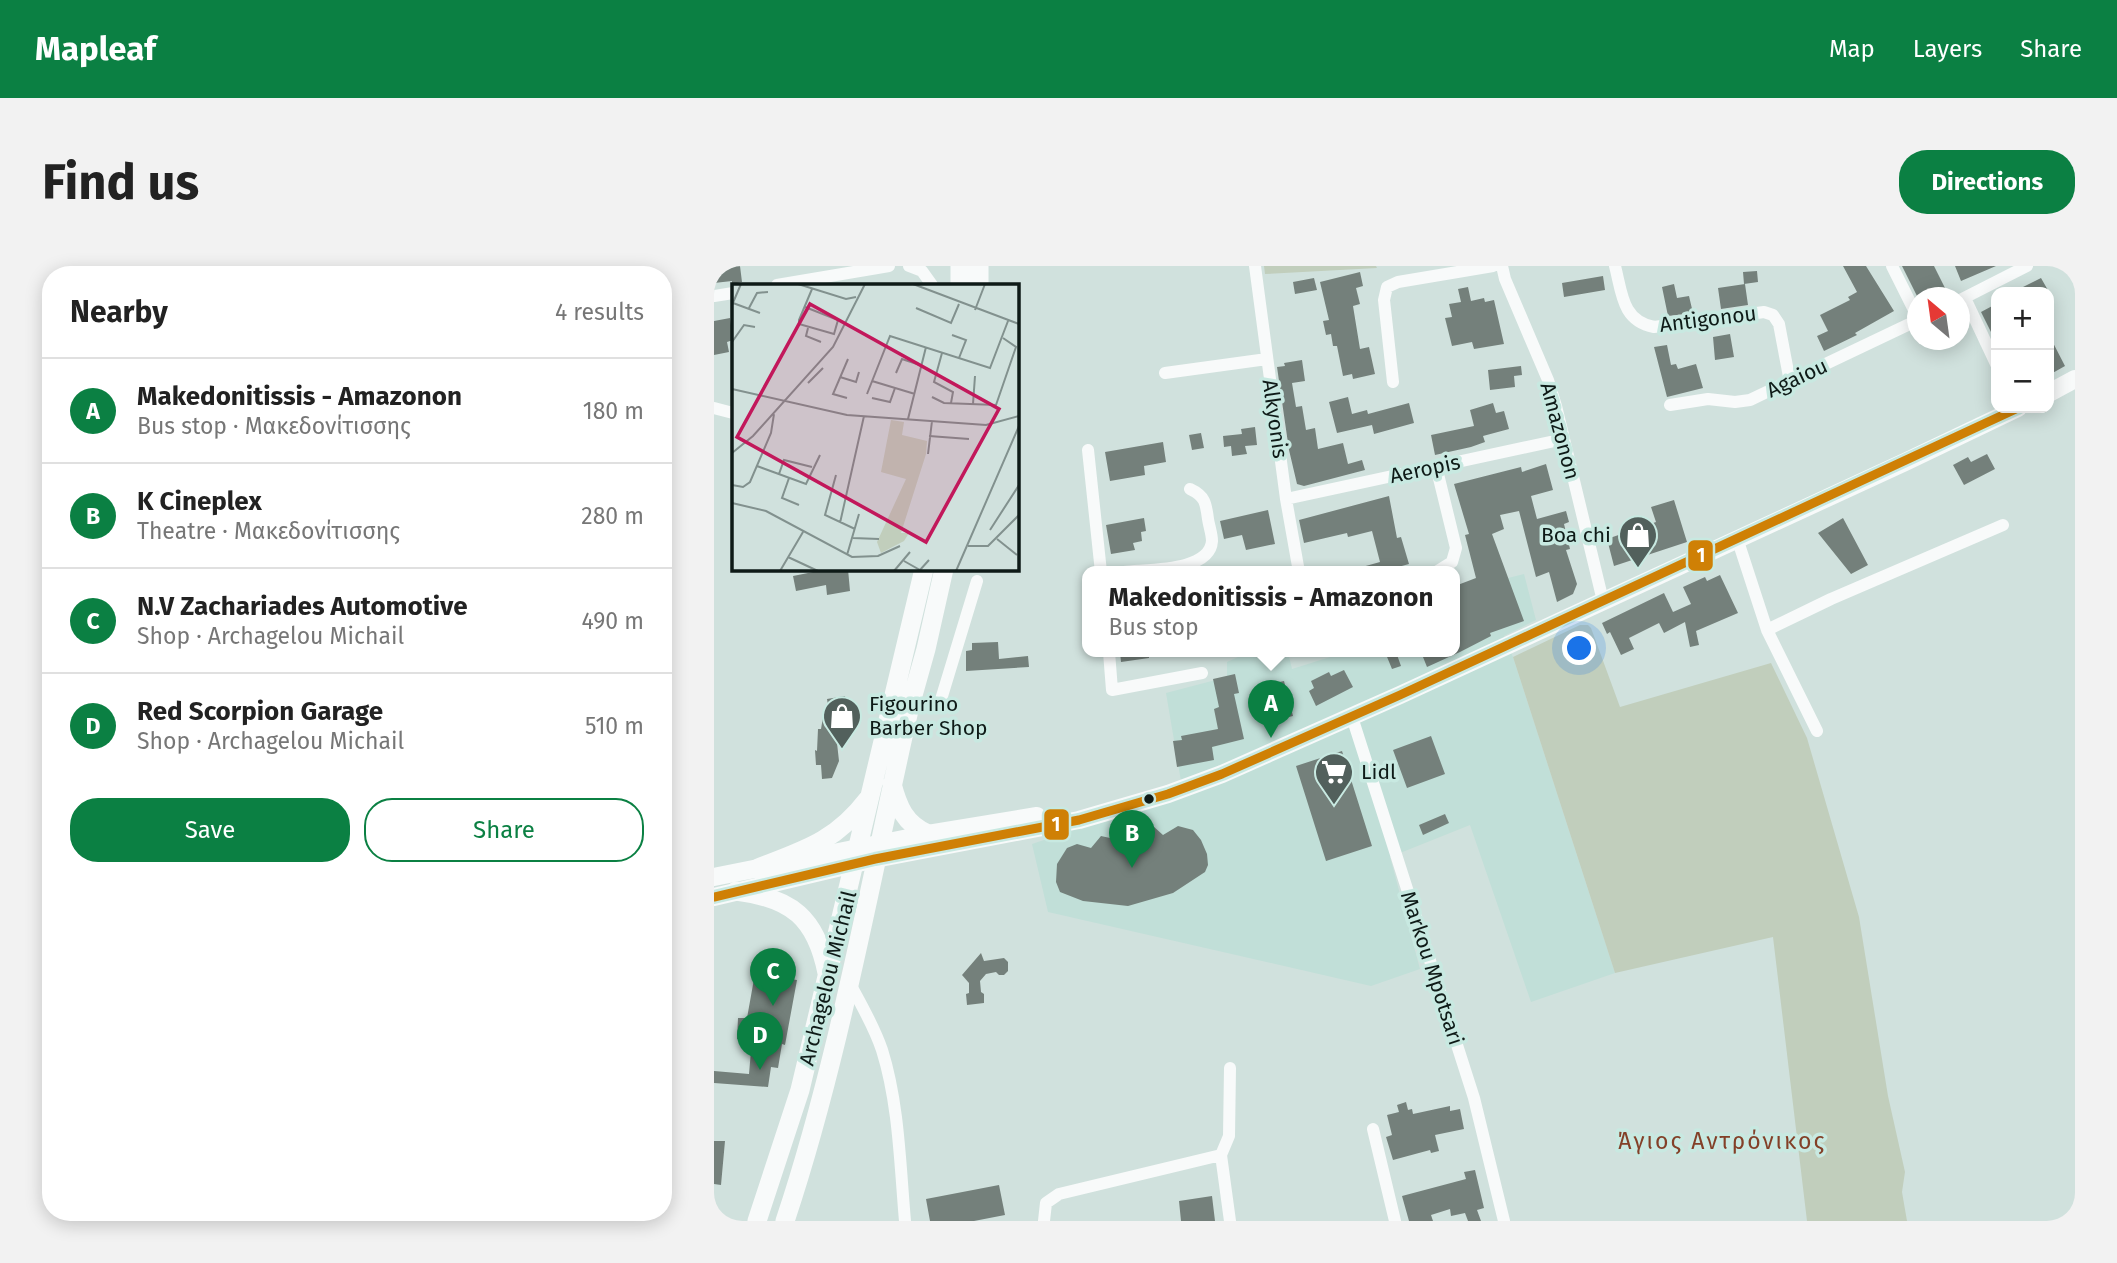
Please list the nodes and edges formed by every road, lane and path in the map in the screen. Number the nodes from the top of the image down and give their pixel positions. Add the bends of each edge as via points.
1 (889, 266) edge
2 (909, 266) edge
3 (960, 266) edge
4 (979, 266) edge
5 (1255, 266) edge
6 (1493, 266) edge
7 (1502, 266) edge
8 (1615, 266) edge
9 (1892, 266) edge
10 (2027, 266) edge
11 (783, 284) edge
12 (931, 284) edge
13 (960, 284) edge
14 (979, 284) edge
15 (732, 293) edge
16 (1970, 295) edge
17 (714, 296) edge
18 (1907, 298) edge
19 (1970, 314) edge
20 (1907, 324) edge
21 (1991, 354) edge
22 (1267, 359) junction
23 (1165, 373) dead end
24 (2075, 379) edge
25 (1393, 382) dead end
26 (1790, 382) junction
27 (2054, 390) edge
28 (1670, 405) dead end
29 (714, 408) edge
30 (732, 413) edge
31 (2008, 413) edge
32 (1564, 439) junction
33 (1088, 450) dead end
34 (1436, 466) junction
35 (1190, 489) dead end
36 (1286, 499) junction
37 (2003, 525) dead end
38 (1737, 538) junction
39 (1100, 566) edge
40 (1179, 566) edge
41 (1298, 566) edge
42 (1446, 566) edge
43 (924, 570) edge
44 (944, 570) edge
45 (977, 581) dead end
46 (1603, 601) junction
47 (1767, 630) junction
48 (1109, 657) edge
49 (1202, 673) dead end
50 (939, 706) dead end
51 (1352, 717) junction
52 (1817, 731) dead end
53 (892, 783) junction
54 (870, 796) junction
55 (1121, 806) junction
56 (928, 834) junction
57 (867, 854) junction
58 (758, 868) junction
59 (714, 877) edge
60 (736, 891) junction
61 (714, 897) edge
62 (828, 978) junction
63 (848, 981) junction
64 (1230, 1068) dead end
65 (1373, 1129) dead end
66 (1221, 1155) junction
67 (757, 1221) edge
68 (785, 1221) edge
69 (905, 1221) edge
70 (1044, 1221) edge
71 (1230, 1221) edge
72 (1395, 1221) edge
73 (1504, 1221) edge

1 - 11 street
2 - 12 street via 922,271
3 - 13 main road
4 - 14 main road
5 - 22 street, Alkyonis
6 - 25 street via 1387,287 1384,300
7 - 32 street, Amazonon via 1548,380
8 - 26 street, Antigonou via 1631,317 1645,326 1770,313 1779,324
9 - 18 street
10 - 16 street
15 - 17 street
19 - 21 street
20 - 26 street, Agaiou
22 - 23 street
22 - 36 street, Alkyonis
24 - 27 main road
26 - 28 street, Agaiou via 1743,402 1708,399
29 - 30 street
31 - 38 main road
32 - 34 street, Aeropis
32 - 46 street, Amazonon
33 - 39 street
34 - 36 street, Aeropis
34 - 42 street via 1456,548 1452,562
35 - 40 street via 1205,500 1212,541 1204,557
36 - 41 street, Alkyonis
37 - 47 street
38 - 46 main road
38 - 47 street
43 - 54 main road, Archagelou Michail
44 - 53 main road, Archagelou Michail
45 - 50 street
46 - 51 main road
47 - 52 street
48 - 49 street via 1112,690
51 - 55 main road via 1222,774
51 - 73 street, Markou Mpotsari via 1474,1098
53 - 56 main road via 905,818
53 - 57 main road, Archagelou Michail
54 - 57 main road, Archagelou Michail
54 - 58 main road via 847,824 828,838
55 - 56 main road via 1095,806
55 - 57 main road via 1079,820
56 - 57 main road
57 - 58 main road
57 - 60 main road
57 - 62 main road, Archagelou Michail
57 - 63 main road, Archagelou Michail
58 - 59 main road
60 - 61 main road
60 - 62 main road via 776,899 806,920 819,942
62 - 67 main road, Archagelou Michail via 800,1090
63 - 68 main road, Archagelou Michail via 803,1169
63 - 69 street via 872,1026 886,1066
64 - 66 street via 1229,1136
65 - 72 street
66 - 70 street via 1059,1194 1046,1203
66 - 71 street

